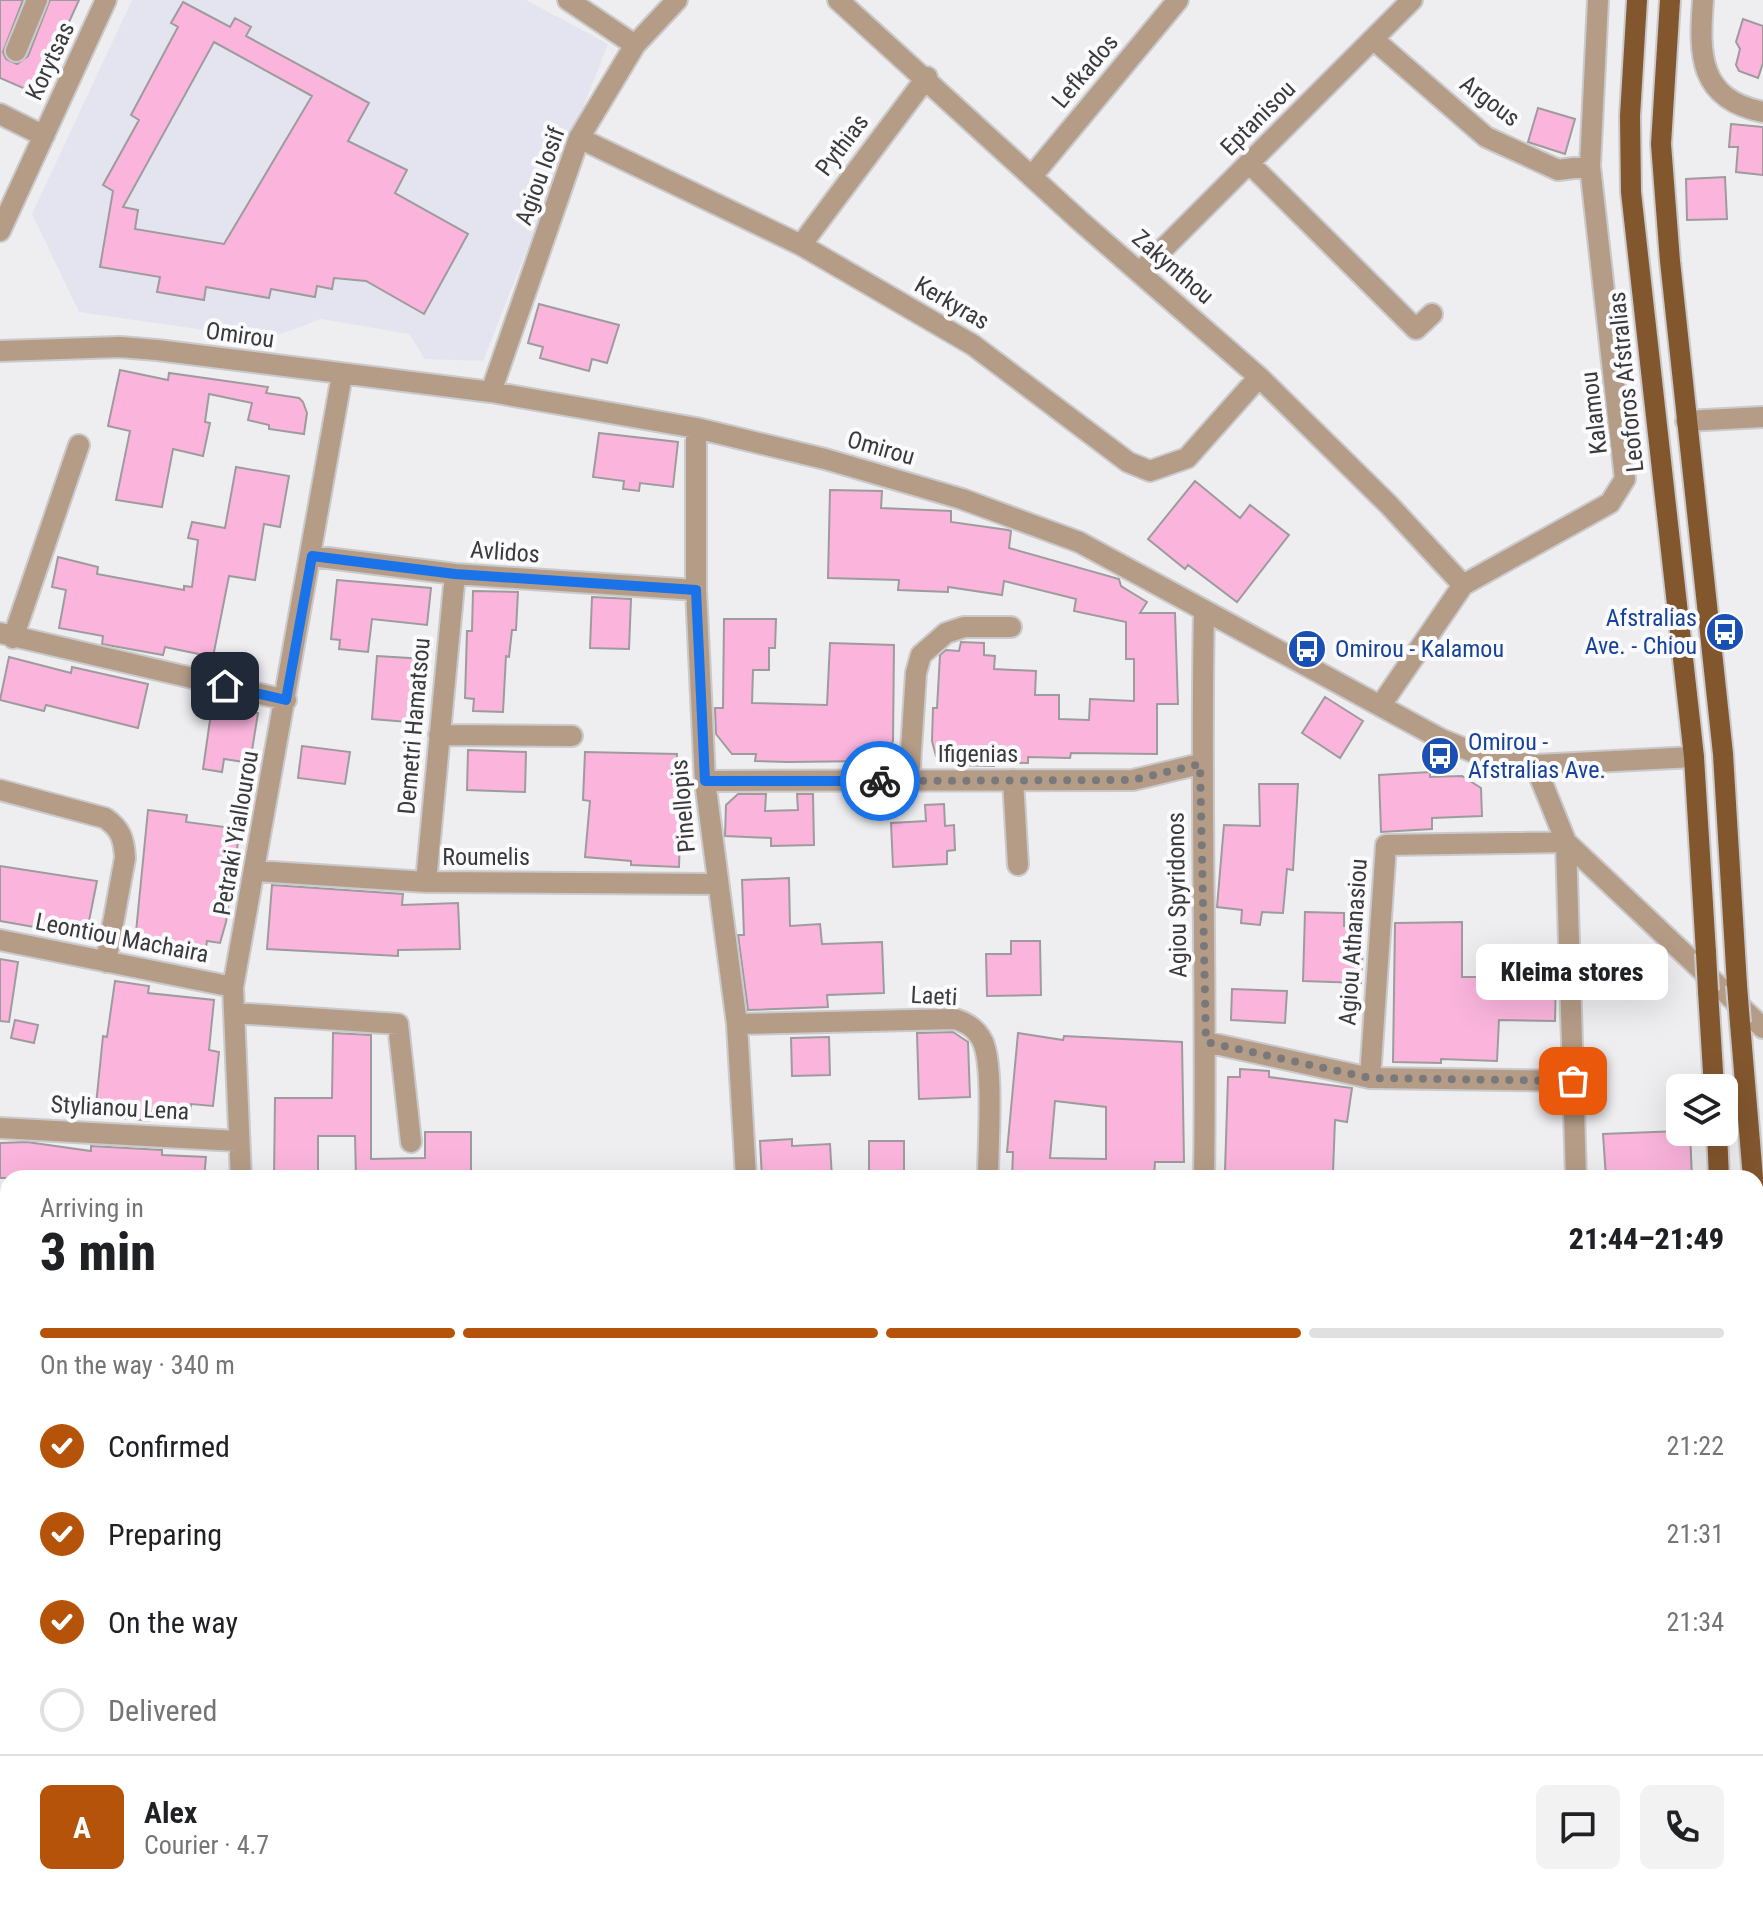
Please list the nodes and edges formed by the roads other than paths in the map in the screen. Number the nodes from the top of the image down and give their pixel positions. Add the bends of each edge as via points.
1 (37, 0) edge
2 (106, 0) edge
3 (568, 0) edge
4 (677, 0) edge
5 (838, 0) edge
6 (1178, 0) edge
7 (1412, 0) edge
8 (1598, 0) edge
9 (1637, 0) edge
10 (1670, 0) edge
11 (1703, 0) edge
12 (1373, 39) junction
13 (635, 45) junction
14 (16, 51) dead end
15 (927, 77) junction
16 (1763, 112) edge
17 (0, 114) edge
18 (44, 136) junction
19 (579, 138) junction
20 (1249, 163) junction
21 (1590, 166) junction
22 (1032, 176) junction
23 (0, 231) edge
24 (801, 245) junction
25 (1140, 272) junction
26 (1432, 314) dead end
27 (0, 351) edge
28 (342, 375) junction
29 (1259, 377) junction
30 (491, 392) junction
31 (1763, 417) edge
32 (1686, 421) junction
33 (696, 428) junction
34 (79, 445) dead end
35 (312, 556) junction
36 (455, 574) junction
37 (1463, 585) junction
38 (696, 590) junction
39 (1204, 610) junction
40 (1011, 627) dead end
41 (7, 636) edge
42 (286, 700) junction
43 (1381, 705) junction
44 (439, 735) junction
45 (572, 736) dead end
46 (1694, 757) junction
47 (1200, 764) junction
48 (1535, 765) junction
49 (1013, 780) junction
50 (705, 781) junction
51 (909, 781) junction
52 (0, 790) edge
53 (1566, 842) junction
54 (1018, 865) dead end
55 (256, 871) junction
56 (426, 882) junction
57 (716, 884) junction
58 (0, 940) edge
59 (106, 962) junction
60 (233, 987) junction
61 (234, 1013) junction
62 (737, 1024) junction
63 (1763, 1028) edge
64 (1206, 1042) junction
65 (1713, 1074) edge
66 (1370, 1078) junction
67 (1573, 1081) junction
68 (0, 1128) edge
69 (411, 1142) dead end
70 (1718, 1146) edge
71 (239, 1164) edge
72 (746, 1170) edge
73 (988, 1170) edge
74 (1204, 1170) edge
75 (1576, 1170) edge
76 (1719, 1170) edge
77 (1752, 1170) edge

1 - 14 street
2 - 18 street, Korytsas
3 - 13 street
4 - 13 street, Agiou Iosif
5 - 15 street, Zakynthou
6 - 22 street, Lefkados
7 - 12 street, Eptanisou
8 - 21 street, Kalamou
9 - 46 main road, Leoforos Afstralias via 1631,192
10 - 32 main road via 1661,144
11 - 16 street via 1700,39 1708,76 1728,99
12 - 20 street, Eptanisou
12 - 21 street, Argous via 1486,137 1558,170
13 - 19 street, Agiou Iosif
15 - 22 street, Zakynthou
15 - 24 street, Pythias
17 - 18 street
18 - 23 street, Korytsas
19 - 24 street, Kerkyras
19 - 30 street, Agiou Iosif
20 - 25 street, Eptanisou
20 - 26 street via 1416,329
21 - 37 street, Kalamou via 1625,479 1610,503
22 - 25 street, Zakynthou
24 - 29 street, Kerkyras via 988,354 1128,462 1150,471 1187,458
25 - 29 street, Zakynthou
27 - 28 street, Omirou via 136,348
28 - 30 street, Omirou
28 - 35 street, Petraki Yiallourou
29 - 37 street, Zakynthou
30 - 33 street, Omirou
31 - 32 street
32 - 77 main road, bridge via 1723,754
33 - 38 street, Pinellopis
33 - 39 street, Omirou via 962,499 1079,542
34 - 41 street
35 - 36 street, Avlidos
35 - 42 street, Petraki Yiallourou
36 - 38 street, Avlidos
36 - 44 street, Demetri Hamatsou
37 - 43 street, Kalamou
38 - 50 street, Pinellopis
39 - 43 street, Omirou
39 - 47 street, Agiou Spyridonos
40 - 51 street via 964,627 946,633 921,655
41 - 42 street
42 - 55 street, Petraki Yiallourou
43 - 48 street, Omirou via 1483,756
44 - 45 street
44 - 56 street, Demetri Hamatsou
46 - 48 street, Omirou
46 - 65 main road, Leoforos Afstralias, bridge
47 - 49 street, Ifigenias via 1143,779
47 - 64 street, Agiou Spyridonos
48 - 53 street
49 - 51 street, Ifigenias
49 - 54 street
50 - 51 street, Ifigenias
50 - 57 street, Pinellopis
52 - 59 street via 105,818 117,826 125,858
53 - 63 street
53 - 66 street, Agiou Athanasiou via 1386,845
53 - 67 street
55 - 56 street, Roumelis
55 - 60 street, Petraki Yiallourou
56 - 57 street, Roumelis
57 - 62 street, Pinellopis
58 - 59 street, Leontiou Machaira
59 - 60 street, Leontiou Machaira
60 - 61 street, Petraki Yiallourou
61 - 69 street via 398,1024
61 - 71 street, Petraki Yiallourou
62 - 72 street, Pinellopis
62 - 73 street, Laeti via 966,1022 986,1052
64 - 66 street
64 - 74 street, Agiou Spyridonos
66 - 67 street
67 - 75 street
68 - 71 street, Stylianou Lena
70 - 76 main road

